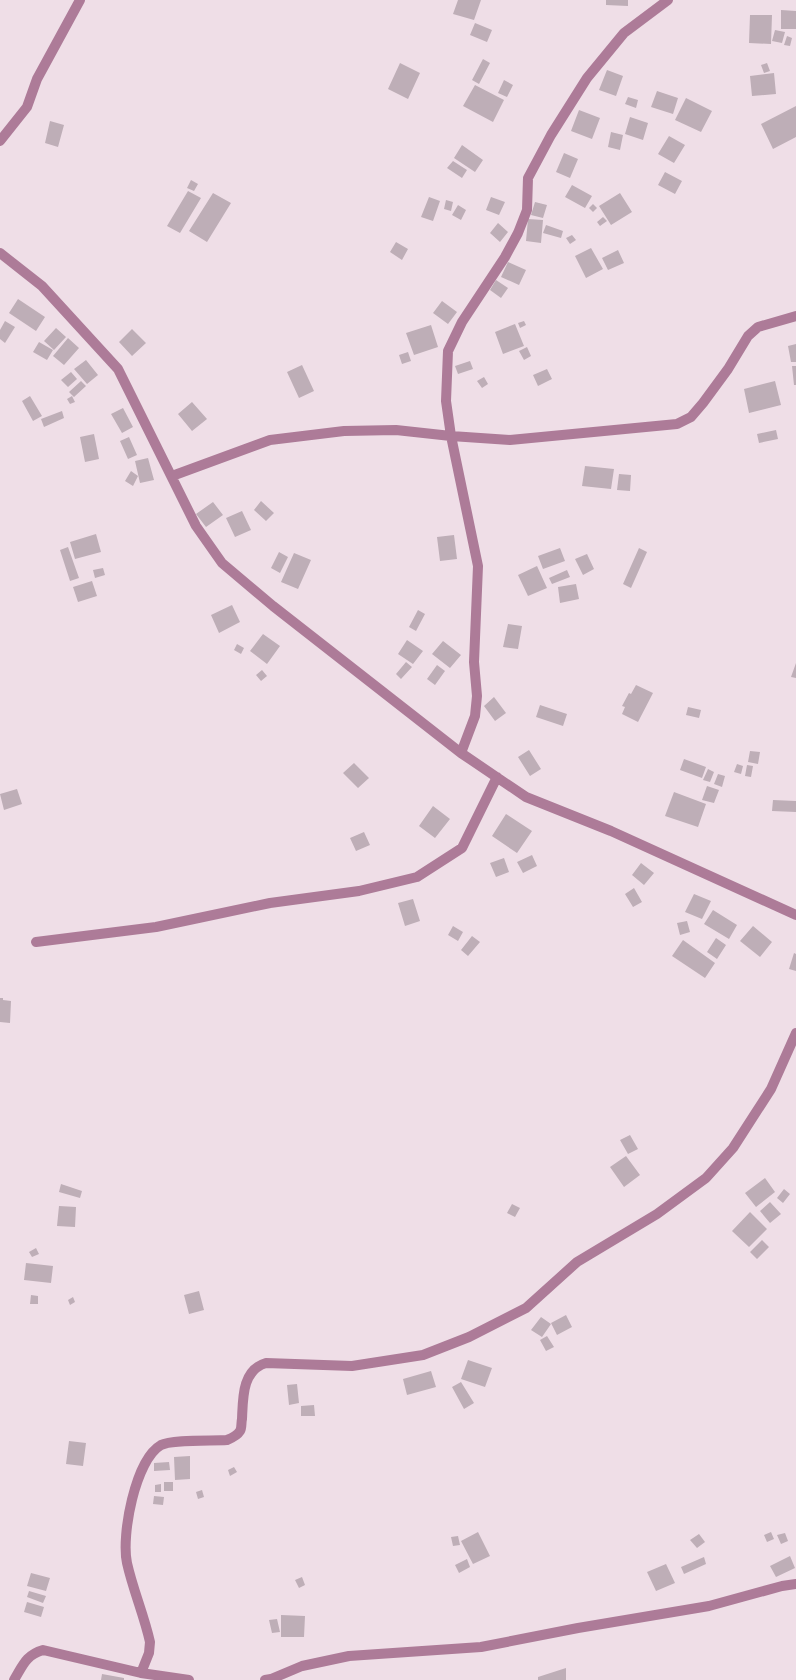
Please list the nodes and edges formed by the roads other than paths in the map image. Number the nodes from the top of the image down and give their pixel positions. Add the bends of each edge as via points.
1 (80, 0) edge
2 (668, 0) edge
3 (0, 141) edge
4 (0, 253) edge
5 (796, 316) edge
6 (451, 436) junction
7 (172, 476) junction
8 (461, 753) junction
9 (497, 777) junction
10 (796, 915) edge
11 (36, 942) dead end
12 (796, 1033) edge
13 (796, 1584) edge
14 (141, 1673) junction
15 (14, 1680) edge
16 (189, 1680) edge
17 (265, 1680) edge

1 - 3 street via 37,79 27,107
2 - 6 street via 624,33 587,78 551,135 528,178 527,210 518,233 462,322 448,351 446,401
4 - 7 street via 42,286 118,369
5 - 6 street via 758,327 748,336 703,403 690,417 677,424 510,440
6 - 7 street via 396,430 344,431 270,440
6 - 8 street via 478,566 474,662 477,696 475,716
7 - 8 street via 196,526 222,563
8 - 9 street
9 - 10 street via 526,797 611,831
9 - 11 street via 462,848 417,878 359,891 270,903 156,927
12 - 14 street via 771,1089 733,1148 706,1178 656,1214 577,1262 526,1308 469,1338 423,1355 352,1366 266,1363 259,1365 252,1369 244,1387 241,1430 234,1437 227,1440 161,1445 149,1456 136,1484 125,1543 127,1563 150,1642 149,1653
13 - 17 street via 710,1606 481,1647 349,1656 302,1666
14 - 15 street via 43,1650 33,1653
14 - 16 street

